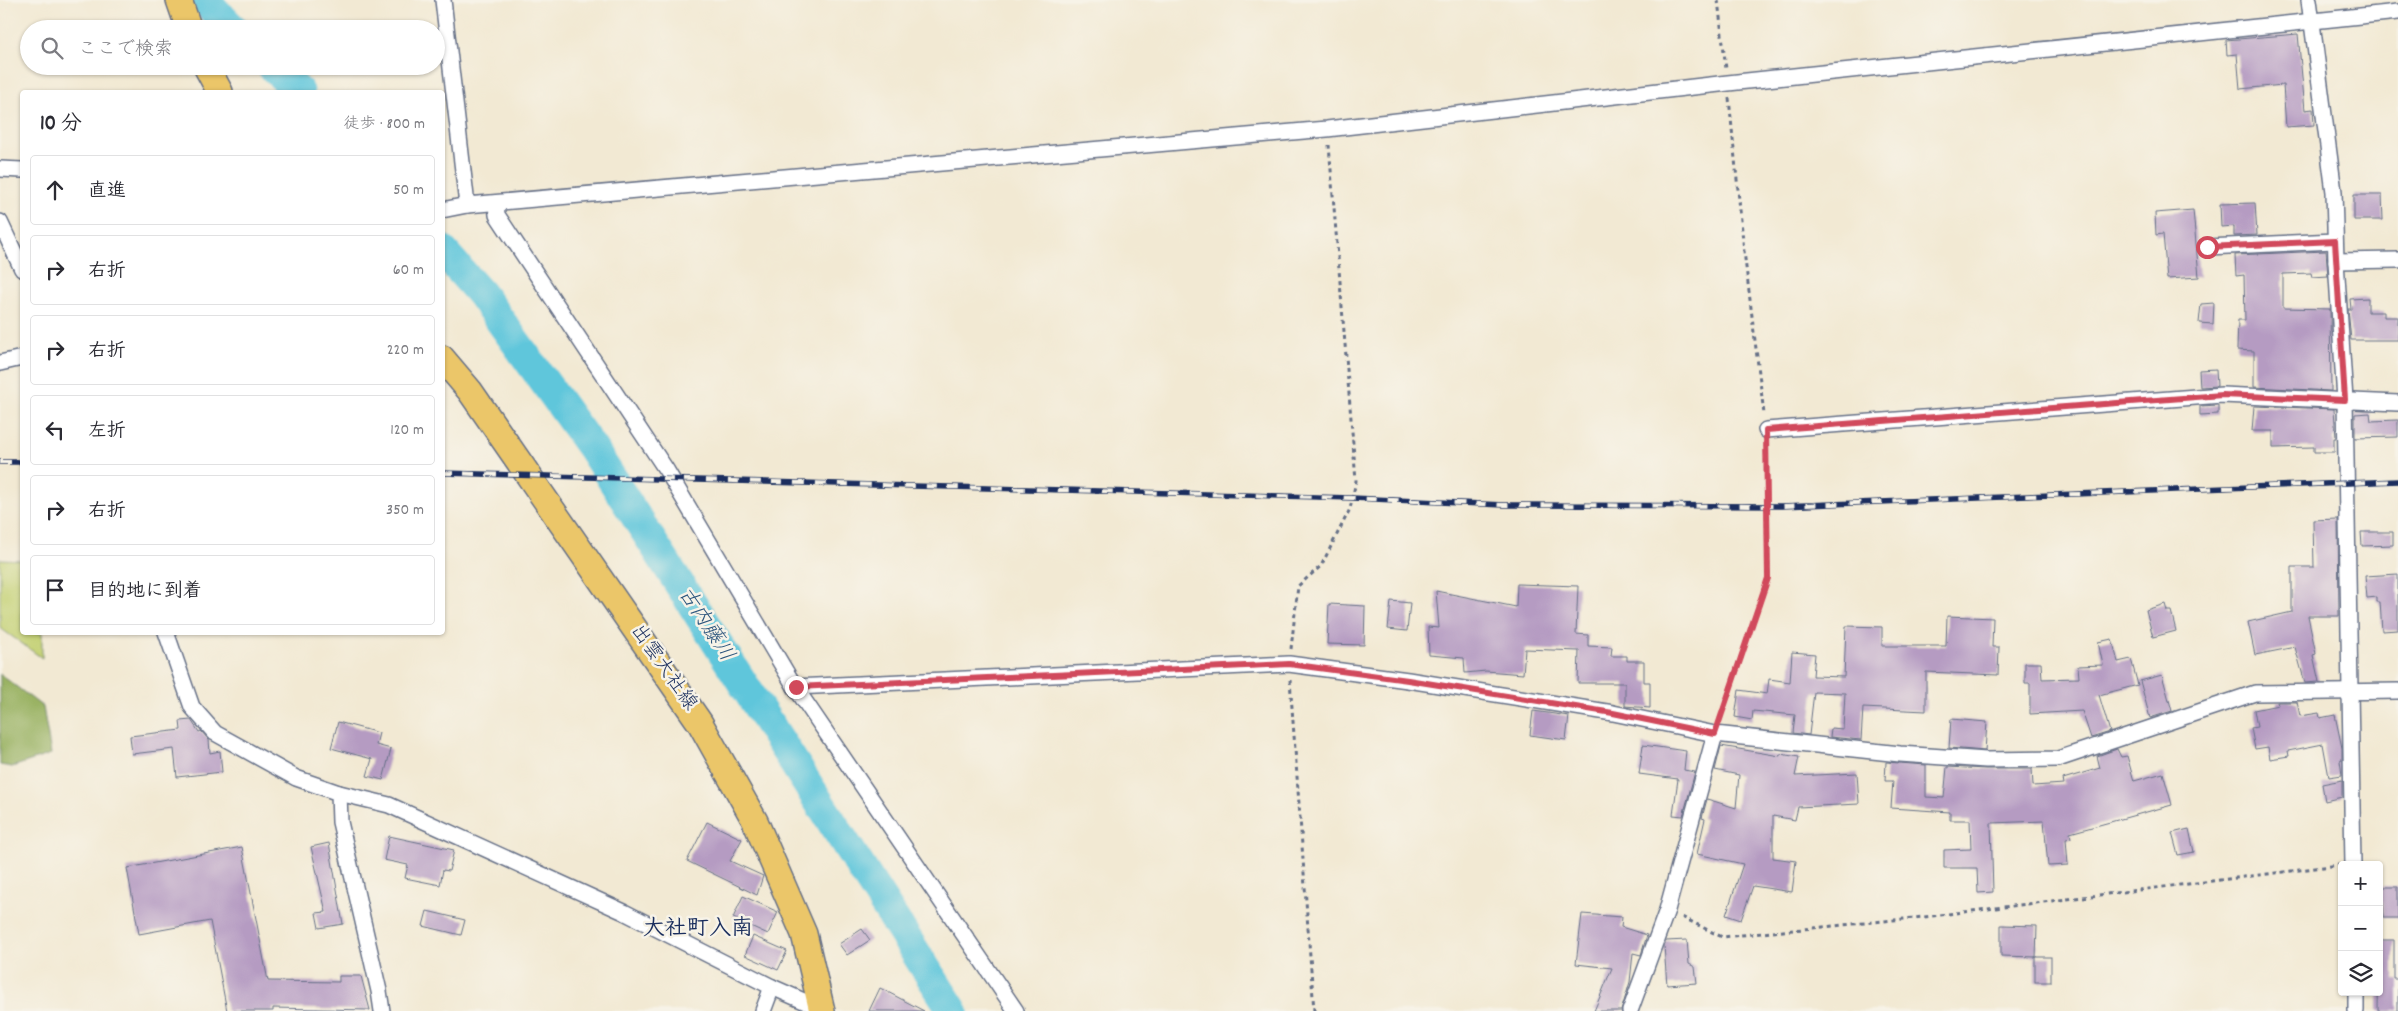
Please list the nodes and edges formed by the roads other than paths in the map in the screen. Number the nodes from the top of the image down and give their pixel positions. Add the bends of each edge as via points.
1 (180, 0) edge
2 (443, 0) edge
3 (2308, 0) edge
4 (2398, 12) edge
5 (186, 20) edge
6 (2311, 22) junction
7 (211, 75) edge
8 (219, 90) edge
9 (0, 169) edge
10 (20, 170) edge
11 (496, 203) junction
12 (467, 206) junction
13 (445, 210) edge
14 (0, 222) edge
15 (2335, 241) junction
16 (2207, 247) dead end
17 (2398, 260) edge
18 (2336, 261) junction
19 (20, 265) edge
20 (20, 358) edge
21 (445, 361) edge
22 (0, 363) edge
23 (2345, 400) junction
24 (2398, 403) edge
25 (1766, 430) road end
26 (167, 635) edge
27 (796, 687) junction
28 (2351, 691) junction
29 (2398, 691) edge
30 (1715, 734) junction
31 (338, 793) junction
32 (2353, 861) edge
33 (772, 987) junction
34 (2356, 996) edge
35 (823, 1010) edge
36 (382, 1011) edge
37 (763, 1011) edge
38 (1016, 1011) edge
39 (1630, 1011) edge
40 (2356, 1011) edge

1 - 5 main road
2 - 12 street
3 - 6 street
4 - 6 street
6 - 11 street via 1328,129
6 - 15 street via 2334,192
7 - 8 main road
9 - 10 street
11 - 12 street
11 - 27 street via 496,215 667,471
12 - 13 street
14 - 19 street
15 - 16 street
15 - 18 street
17 - 18 street
18 - 23 street
20 - 22 street
21 - 35 main road, 出雲大社線 via 470,390 700,722 755,821 804,934
23 - 24 street
23 - 25 street via 2222,395
23 - 28 street
26 - 31 street via 192,707 215,733 296,778
27 - 30 street via 1289,664 1613,713
27 - 38 street
28 - 29 street
28 - 30 street via 2255,693 2058,759 1986,760 1900,754
28 - 32 street
30 - 39 street via 1667,910
31 - 33 street via 389,805 624,912
31 - 36 street via 340,822
33 - 35 street
33 - 37 street
34 - 40 street

